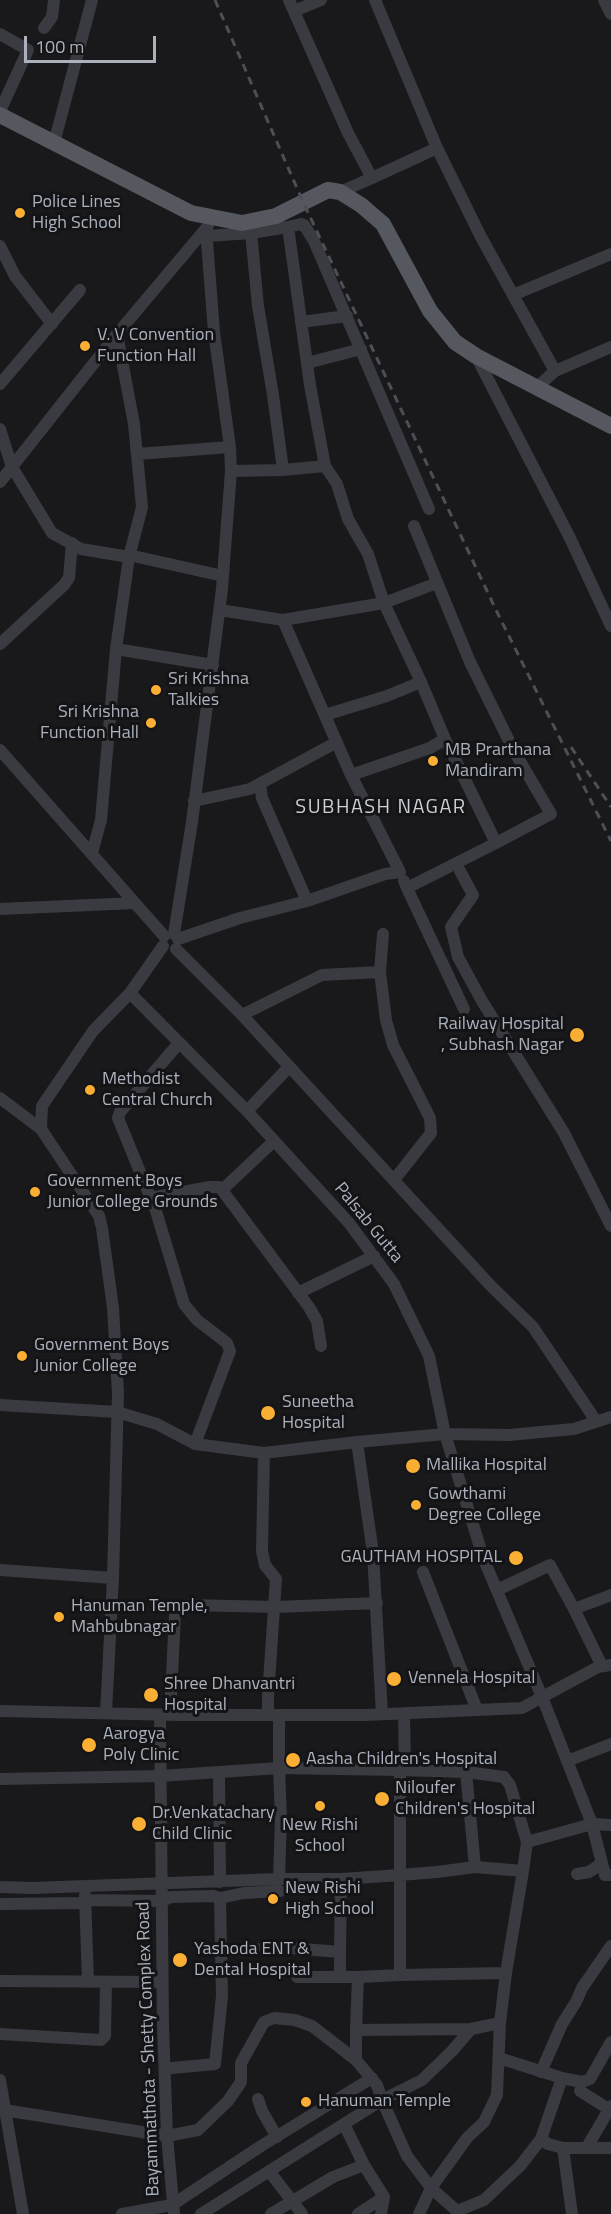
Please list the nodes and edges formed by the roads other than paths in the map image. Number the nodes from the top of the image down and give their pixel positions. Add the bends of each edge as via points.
1 (54, 0) edge
2 (321, 0) edge
3 (375, 0) edge
4 (604, 0) edge
5 (88, 2) edge
6 (292, 6) edge
7 (611, 14) edge
8 (44, 28) dead end
9 (0, 34) edge
10 (0, 113) edge
11 (54, 143) junction
12 (437, 148) junction
13 (372, 178) junction
14 (340, 192) junction
15 (209, 227) junction
16 (288, 227) junction
17 (251, 228) junction
18 (0, 246) edge
19 (611, 254) edge
20 (80, 290) dead end
21 (513, 295) junction
22 (347, 316) junction
23 (301, 322) junction
24 (52, 324) junction
25 (117, 334) junction
26 (611, 347) edge
27 (361, 349) junction
28 (476, 356) junction
29 (307, 363) junction
30 (555, 371) junction
31 (0, 384) edge
32 (536, 388) junction
33 (610, 428) edge
34 (0, 429) edge
35 (230, 447) junction
36 (137, 454) junction
37 (325, 466) junction
38 (12, 467) junction
39 (282, 470) junction
40 (231, 471) junction
41 (0, 482) edge
42 (429, 509) dead end
43 (414, 526) dead end
44 (72, 543) junction
45 (129, 556) junction
46 (223, 576) junction
47 (437, 583) junction
48 (384, 603) junction
49 (220, 610) junction
50 (283, 620) junction
51 (611, 626) edge
52 (0, 644) edge
53 (116, 649) junction
54 (213, 665) junction
55 (421, 682) junction
56 (325, 715) junction
57 (445, 739) junction
58 (337, 742) junction
59 (0, 750) edge
60 (351, 775) junction
61 (260, 784) junction
62 (195, 801) junction
63 (496, 843) junction
64 (92, 853) junction
65 (460, 871) dead end
66 (400, 872) junction
67 (407, 888) junction
68 (307, 901) junction
69 (135, 903) junction
70 (0, 909) edge
71 (383, 934) dead end
72 (171, 941) junction
73 (380, 972) junction
74 (130, 993) junction
75 (464, 1008) dead end
76 (242, 1015) junction
77 (179, 1043) junction
78 (289, 1067) junction
79 (0, 1098) edge
80 (247, 1112) junction
81 (40, 1129) junction
82 (274, 1141) junction
83 (394, 1180) junction
84 (222, 1190) junction
85 (150, 1198) junction
86 (611, 1226) edge
87 (374, 1257) junction
88 (298, 1293) junction
89 (321, 1346) dead end
90 (0, 1405) edge
91 (117, 1412) junction
92 (611, 1418) edge
93 (596, 1421) junction
94 (445, 1434) junction
95 (357, 1442) junction
96 (195, 1444) junction
97 (264, 1453) junction
98 (0, 1570) edge
99 (423, 1572) dead end
100 (113, 1578) junction
101 (497, 1590) junction
102 (611, 1595) edge
103 (377, 1603) junction
104 (276, 1607) junction
105 (574, 1609) junction
106 (606, 1665) edge
107 (546, 1695) junction
108 (0, 1710) edge
109 (477, 1710) junction
110 (106, 1713) junction
111 (404, 1713) junction
112 (382, 1714) junction
113 (165, 1715) junction
114 (274, 1715) junction
115 (611, 1744) edge
116 (567, 1761) junction
117 (279, 1768) junction
118 (402, 1770) junction
119 (219, 1772) junction
120 (466, 1773) junction
121 (160, 1776) junction
122 (0, 1779) edge
123 (592, 1824) junction
124 (611, 1825) edge
125 (527, 1842) junction
126 (602, 1863) junction
127 (475, 1867) junction
128 (523, 1871) junction
129 (577, 1874) dead end
130 (400, 1875) junction
131 (611, 1875) edge
132 (341, 1879) junction
133 (220, 1882) junction
134 (161, 1883) junction
135 (85, 1885) junction
136 (280, 1885) junction
137 (0, 1887) edge
138 (220, 1898) junction
139 (161, 1900) junction
140 (85, 1901) junction
141 (0, 1904) edge
142 (611, 1946) edge
143 (221, 1951) junction
144 (340, 1952) junction
145 (506, 1973) junction
146 (400, 1975) junction
147 (297, 1977) dead end
148 (340, 1977) junction
149 (358, 1977) junction
150 (0, 1981) edge
151 (88, 1982) junction
152 (106, 1982) junction
153 (162, 1982) junction
154 (500, 2024) junction
155 (356, 2030) junction
156 (471, 2030) junction
157 (0, 2034) edge
158 (611, 2042) edge
159 (499, 2058) junction
160 (356, 2060) junction
161 (172, 2067) dead end
162 (541, 2072) junction
163 (372, 2078) junction
164 (562, 2078) junction
165 (0, 2080) edge
166 (580, 2091) dead end
167 (258, 2099) dead end
168 (382, 2100) junction
169 (611, 2107) edge
170 (4, 2110) junction
171 (344, 2124) junction
172 (4, 2136) edge
173 (167, 2136) junction
174 (277, 2137) junction
175 (541, 2139) junction
176 (587, 2147) junction
177 (563, 2148) junction
178 (611, 2148) edge
179 (364, 2164) junction
180 (269, 2171) junction
181 (431, 2188) junction
182 (384, 2197) junction
183 (292, 2201) junction
184 (173, 2210) edge
185 (457, 2213) edge
186 (23, 2214) edge
187 (122, 2214) edge
188 (201, 2214) edge
189 (271, 2214) edge
190 (302, 2214) edge
191 (358, 2214) edge
192 (381, 2214) edge
193 (419, 2214) edge
194 (572, 2214) edge

1 - 8 street via 52,17
2 - 6 street
3 - 12 street
4 - 7 street
5 - 11 street
6 - 13 street
9 - 10 street via 28,50
10 - 11 main road
11 - 15 main road via 191,213
12 - 13 street
12 - 21 street
13 - 14 street
14 - 17 main road via 328,190
14 - 28 main road via 383,224 430,311 455,342
15 - 17 main road via 242,223
15 - 25 street
15 - 35 street via 213,332
16 - 17 street
16 - 22 street via 301,224 308,228
16 - 23 street
17 - 39 street
18 - 24 street via 15,276
19 - 21 street
20 - 24 street
21 - 30 street
22 - 23 street
22 - 27 street
23 - 29 street
24 - 31 street
25 - 36 street
25 - 38 street
26 - 30 street
27 - 29 street
27 - 42 street
28 - 32 main road
28 - 51 street via 570,537
29 - 37 street
30 - 32 street
32 - 33 main road
34 - 38 street
35 - 36 street
35 - 40 street
36 - 45 street via 142,507
37 - 39 street
37 - 48 street via 368,554
38 - 41 street
38 - 44 street via 52,533
39 - 40 street
40 - 46 street
43 - 47 street
44 - 45 street via 81,549
44 - 52 street via 69,578
45 - 46 street
45 - 53 street
46 - 49 street
47 - 48 street
47 - 63 street via 470,662 514,751 551,814
48 - 50 street
48 - 55 street
49 - 50 street
49 - 54 street
50 - 56 street
53 - 54 street
53 - 64 street via 100,820
54 - 62 street
55 - 56 street
55 - 57 street
56 - 58 street
57 - 60 street via 430,748
57 - 63 street
58 - 60 street
58 - 61 street
59 - 64 street
60 - 66 street
61 - 62 street
61 - 68 street via 262,798
62 - 72 street
63 - 67 street
64 - 69 street
65 - 86 street via 473,895 451,927 458,957 564,1133
66 - 67 street
66 - 68 street
67 - 75 street
68 - 72 street
69 - 70 street
69 - 72 street
71 - 73 street
72 - 74 street
72 - 76 street
73 - 76 street via 322,975
73 - 83 street via 393,1045 430,1118 430,1133
74 - 77 street, Palsab Gutta
74 - 81 street via 93,1031 48,1096 42,1106
76 - 78 street
77 - 80 street, Palsab Gutta
77 - 85 street via 118,1118
78 - 80 street
78 - 83 street
79 - 81 street
80 - 82 street, Palsab Gutta
81 - 91 street via 99,1216 113,1308
82 - 84 street
82 - 87 street, Palsab Gutta via 349,1223
83 - 93 street via 533,1327
84 - 85 street via 210,1187
84 - 88 street
85 - 96 street via 184,1304 197,1320 227,1342 230,1351
87 - 88 street
87 - 94 street, Palsab Gutta via 394,1284 429,1356
88 - 89 street via 317,1321
90 - 91 street
91 - 96 street via 158,1424
91 - 100 street
92 - 93 street
93 - 94 street via 574,1429 509,1435
94 - 95 street
94 - 101 street, Palsab Gutta
95 - 97 street
95 - 103 street
96 - 97 street
97 - 104 street via 262,1551 264,1565 276,1579
98 - 100 street
99 - 109 street
100 - 110 street
101 - 105 street via 550,1566
101 - 107 street, Palsab Gutta
102 - 105 street
103 - 104 street
103 - 112 street
104 - 113 street, Bayammathota - Shetty Complex Road via 180,1608 175,1615
104 - 114 street via 268,1697
105 - 106 street
106 - 107 street
107 - 109 street via 522,1708
107 - 116 street, Palsab Gutta
108 - 110 street
109 - 111 street
110 - 113 street
111 - 112 street
111 - 118 street
112 - 114 street
113 - 114 street
113 - 121 street, Bayammathota - Shetty Complex Road
114 - 117 street
115 - 116 street
116 - 123 street, Palsab Gutta
117 - 118 street
117 - 119 street
117 - 136 street
118 - 120 street
118 - 130 street
119 - 121 street
119 - 133 street
120 - 125 street via 504,1777
120 - 127 street
121 - 122 street
121 - 134 street, Bayammathota - Shetty Complex Road
123 - 124 street
123 - 125 street
123 - 126 street, Palsab Gutta
125 - 128 street
126 - 129 street via 589,1872
126 - 131 street via 605,1875
127 - 128 street
127 - 130 street
128 - 145 street
130 - 132 street
130 - 146 street
132 - 136 street
132 - 144 street
133 - 134 street
133 - 136 street
134 - 135 street
134 - 139 street, Bayammathota - Shetty Complex Road
135 - 137 street
135 - 140 street
136 - 138 street
138 - 139 street
138 - 143 street
139 - 140 street
139 - 153 street, Bayammathota - Shetty Complex Road
140 - 141 street
140 - 151 street
142 - 162 street via 562,2024
143 - 144 street via 290,1948
143 - 161 street via 222,1996 215,2064
144 - 148 street
145 - 146 street
145 - 154 street
146 - 149 street
147 - 148 street
148 - 149 street
149 - 155 street
150 - 151 street
151 - 152 street
152 - 153 street
152 - 157 street via 105,2036 101,2040
153 - 173 street, Bayammathota - Shetty Complex Road
154 - 156 street
154 - 159 street
155 - 156 street
155 - 160 street
156 - 168 street via 422,2080
158 - 164 street via 590,2079 582,2082
159 - 162 street
159 - 181 street via 497,2095 484,2122 467,2138
160 - 163 street
160 - 173 street via 312,2026 274,2018 264,2022 241,2062 241,2082 228,2101 198,2130
162 - 164 street
163 - 168 street
163 - 174 street
164 - 175 street
165 - 170 street
166 - 169 street
167 - 174 street
168 - 171 street
168 - 181 street via 407,2156
169 - 176 street
170 - 172 street
170 - 173 street
171 - 179 street
171 - 180 street
172 - 186 street
173 - 184 street, Bayammathota - Shetty Complex Road
174 - 184 street
175 - 177 street
175 - 185 street via 520,2166 484,2200
176 - 177 street
176 - 178 street
177 - 194 street
179 - 182 street
179 - 183 street
180 - 183 street
180 - 188 street
181 - 185 street
181 - 193 street
182 - 191 street
182 - 192 street
183 - 189 street
183 - 190 street
184 - 187 street

